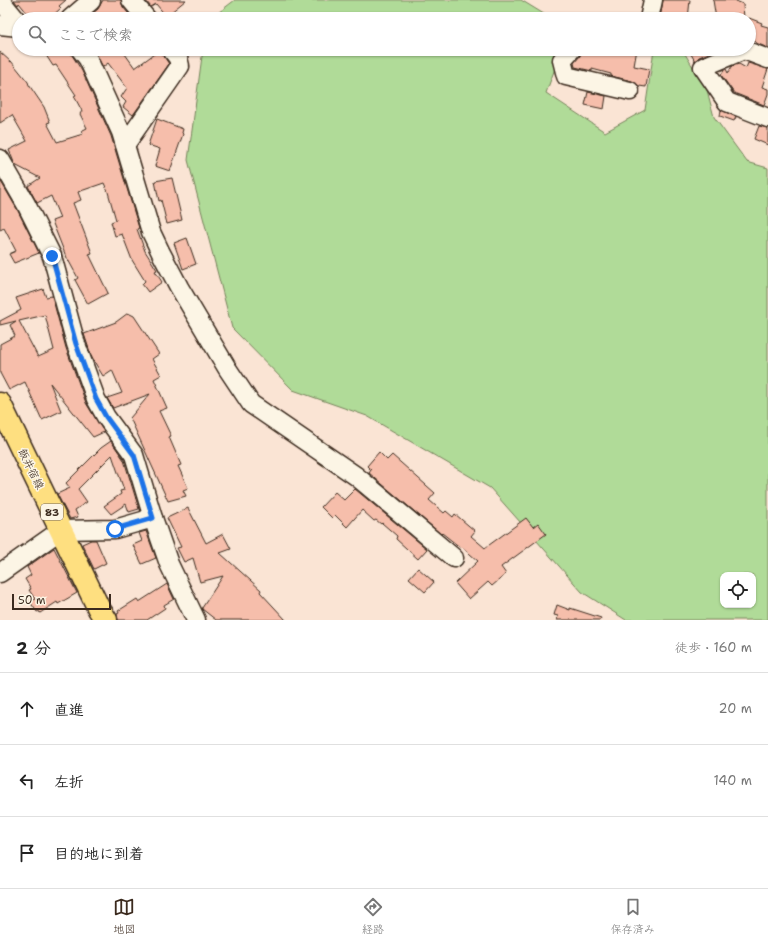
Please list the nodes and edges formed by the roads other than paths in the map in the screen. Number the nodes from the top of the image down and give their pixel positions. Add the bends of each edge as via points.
1 (0, 0) edge
2 (91, 0) edge
3 (131, 0) edge
4 (653, 0) edge
5 (78, 12) edge
6 (141, 12) edge
7 (650, 12) edge
8 (12, 15) edge
9 (0, 24) edge
10 (12, 26) edge
11 (756, 54) edge
12 (86, 56) edge
13 (176, 56) edge
14 (566, 56) edge
15 (730, 56) edge
16 (768, 59) edge
17 (630, 91) dead end
18 (768, 118) edge
19 (125, 145) junction
20 (0, 159) edge
21 (0, 404) edge
22 (153, 518) junction
23 (61, 530) junction
24 (454, 558) dead end
25 (0, 573) edge
26 (106, 620) edge
27 (196, 620) edge

1 - 8 street
2 - 5 street
3 - 6 street
4 - 7 street
9 - 10 street
11 - 16 street
12 - 19 street
13 - 19 street via 180,66
14 - 17 street via 562,60 566,76
15 - 18 street via 703,68 727,102
19 - 24 street via 151,232 161,253 182,294 251,404 356,476
20 - 22 street via 52,256 76,344 96,399 134,455
21 - 23 main road, 飯井宿線 / 83
22 - 23 street via 115,529
22 - 27 street via 169,564
23 - 25 street
23 - 26 main road, 飯井宿線 / 83

